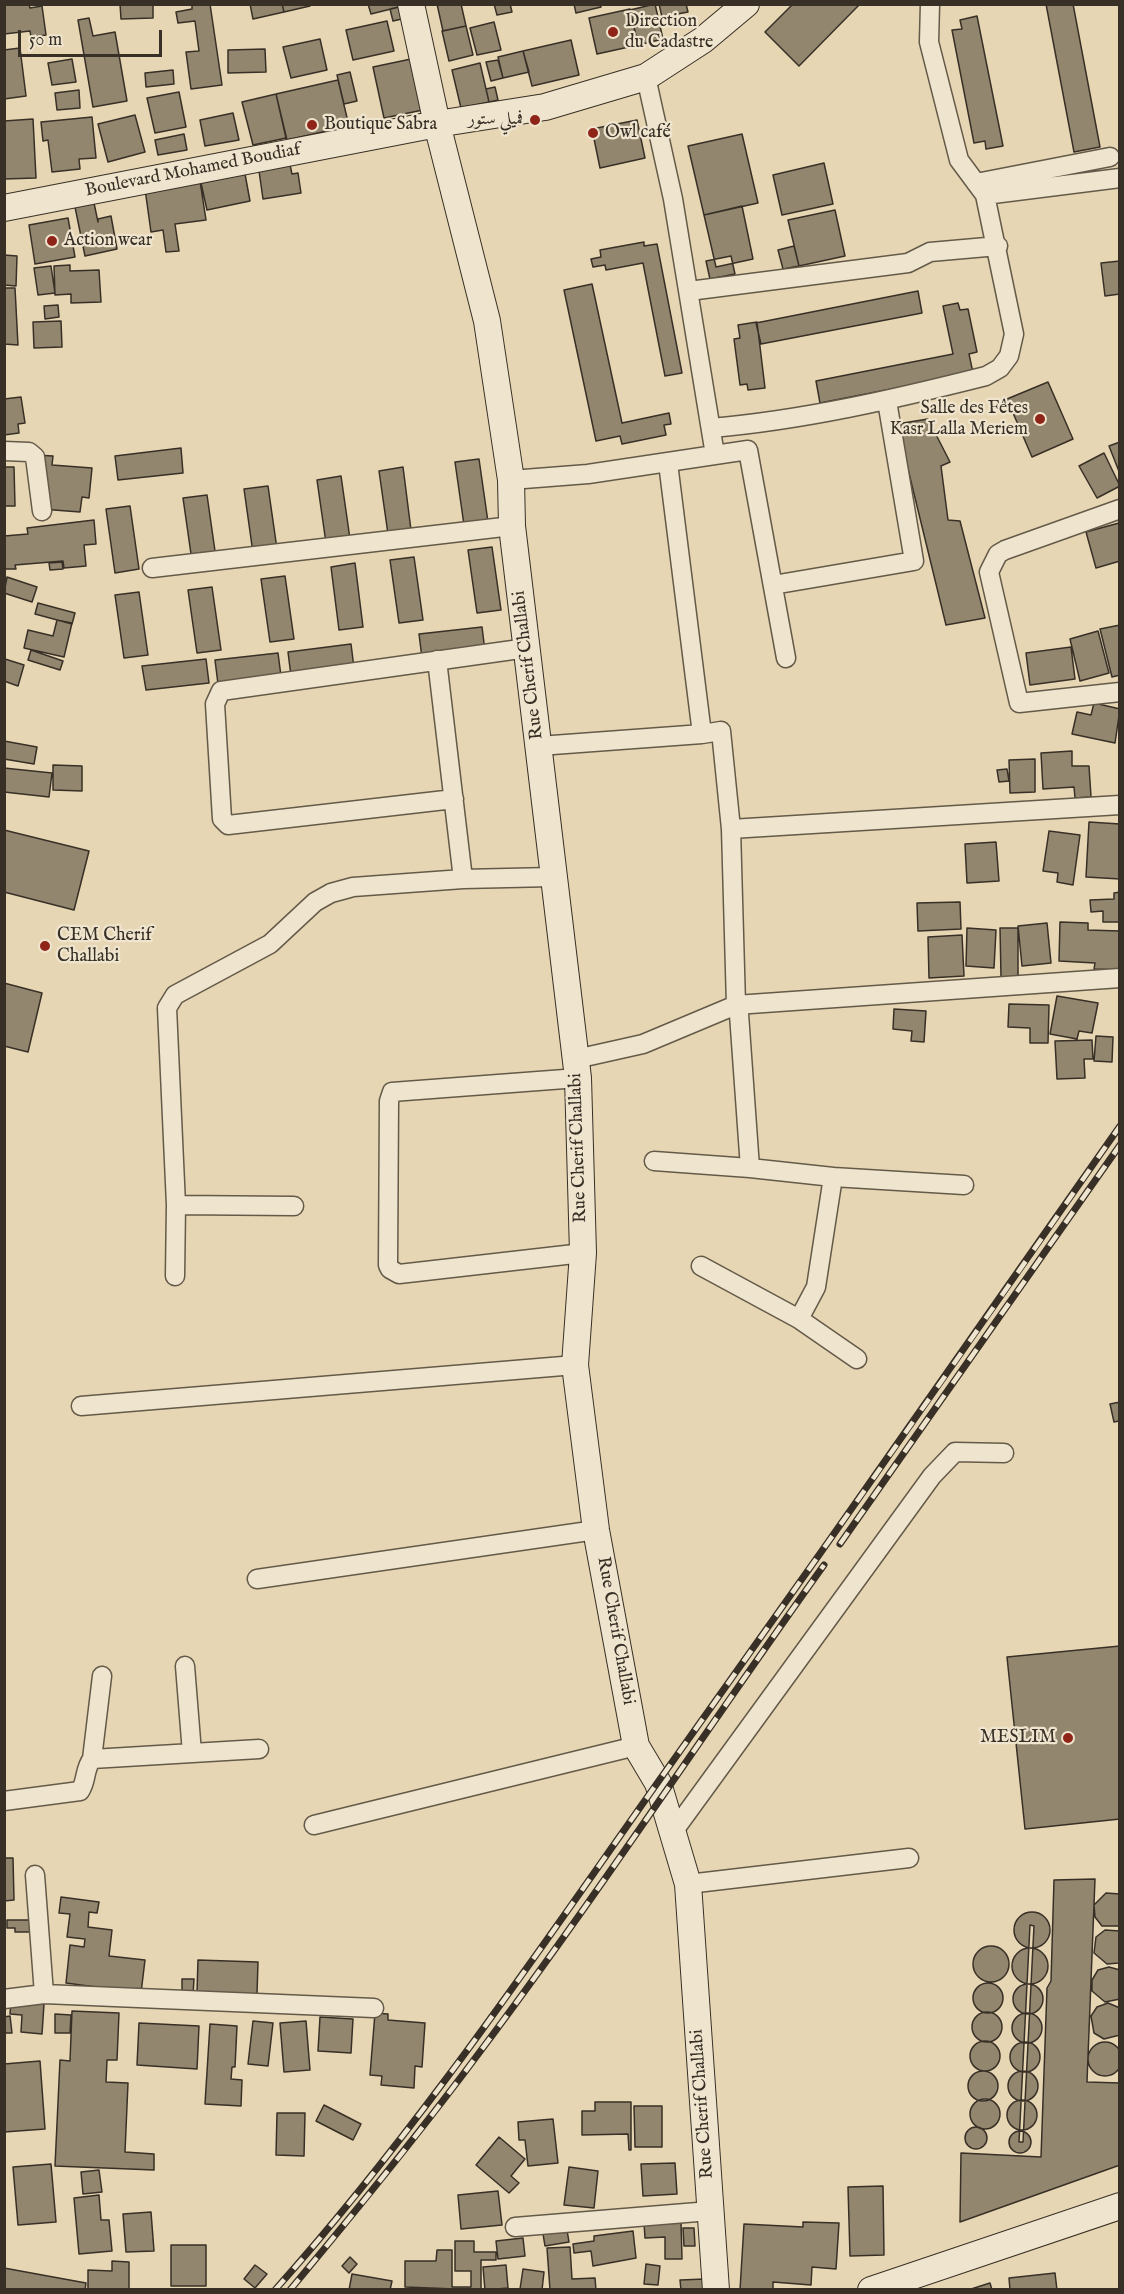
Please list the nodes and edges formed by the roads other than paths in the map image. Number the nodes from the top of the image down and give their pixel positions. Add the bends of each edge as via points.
1 (411, 4) edge
2 (747, 4) edge
3 (930, 4) edge
4 (646, 77) junction
5 (437, 124) junction
6 (1110, 157) dead end
7 (1119, 178) edge
8 (981, 189) junction
9 (4, 208) edge
10 (998, 246) junction
11 (689, 291) junction
12 (887, 401) junction
13 (711, 428) junction
14 (4, 451) edge
15 (715, 455) junction
16 (668, 463) junction
17 (511, 480) junction
18 (1119, 509) edge
19 (42, 512) dead end
20 (512, 526) junction
21 (152, 568) dead end
22 (772, 585) junction
23 (527, 648) junction
24 (786, 658) dead end
25 (437, 660) junction
26 (1119, 692) edge
27 (702, 734) junction
28 (539, 746) junction
29 (454, 799) junction
30 (1119, 805) edge
31 (731, 829) junction
32 (552, 877) junction
33 (463, 879) junction
34 (1119, 978) edge
35 (736, 1005) junction
36 (577, 1069) junction
37 (654, 1161) dead end
38 (750, 1168) junction
39 (833, 1177) junction
40 (964, 1185) dead end
41 (176, 1205) junction
42 (294, 1206) dead end
43 (583, 1253) junction
44 (701, 1266) dead end
45 (175, 1276) dead end
46 (800, 1319) junction
47 (857, 1359) dead end
48 (575, 1365) junction
49 (81, 1406) dead end
50 (1004, 1453) dead end
51 (596, 1530) junction
52 (257, 1580) dead end
53 (185, 1666) dead end
54 (102, 1676) dead end
55 (636, 1746) junction
56 (259, 1749) dead end
57 (192, 1753) junction
58 (92, 1759) junction
59 (4, 1801) edge
60 (314, 1825) dead end
61 (673, 1832) junction
62 (909, 1858) dead end
63 (35, 1875) dead end
64 (688, 1884) junction
65 (44, 1994) junction
66 (4, 1999) edge
67 (374, 2008) dead end
68 (1119, 2205) edge
69 (710, 2211) junction
70 (515, 2227) dead end
71 (716, 2289) edge
72 (871, 2289) edge

1 - 5 street, Rue Cherif Challabi
2 - 4 street, Boulevard Mohamed Boudiaf via 703,40
3 - 8 street via 928,42 959,160
4 - 5 street, Boulevard Mohamed Boudiaf via 544,107
4 - 11 street
5 - 9 street, Boulevard Mohamed Boudiaf
5 - 17 street, Rue Cherif Challabi via 487,321
6 - 8 street
7 - 8 street
8 - 10 street
10 - 11 street via 930,252 908,263
10 - 12 street via 1014,334 1009,356 1000,368 986,376
11 - 13 street
12 - 13 street
12 - 22 street via 914,561
13 - 15 street
14 - 19 street via 29,452 35,457
15 - 16 street
15 - 22 street via 748,450
16 - 17 street
16 - 27 street
17 - 20 street, Rue Cherif Challabi
18 - 26 street via 1005,550 998,554 989,573 1019,703
20 - 21 street
20 - 23 street, Rue Cherif Challabi
22 - 24 street
23 - 25 street
23 - 28 street, Rue Cherif Challabi
25 - 29 street
25 - 29 street via 221,691 215,704 222,819 233,826
27 - 28 street
27 - 31 street via 721,731
28 - 32 street, Rue Cherif Challabi
29 - 33 street
30 - 31 street
31 - 35 street
32 - 33 street
32 - 36 street, Rue Cherif Challabi
33 - 41 street via 353,887 331,893 315,902 270,944 175,995 167,1008
34 - 35 street
35 - 36 street
35 - 38 street
36 - 43 street, Rue Cherif Challabi
36 - 43 street via 393,1092 389,1101 388,1265 399,1274
37 - 38 street
38 - 39 street
39 - 40 street
39 - 46 street via 816,1287
41 - 42 street
41 - 45 street
43 - 48 street, Rue Cherif Challabi
44 - 46 street
46 - 47 street
48 - 49 street
48 - 51 street, Rue Cherif Challabi
50 - 61 street via 955,1452 932,1476
51 - 52 street
51 - 55 street, Rue Cherif Challabi
53 - 57 street
54 - 58 street
55 - 60 street
55 - 61 street, Rue Cherif Challabi via 658,1783
56 - 57 street
57 - 58 street
58 - 59 street via 80,1791
61 - 64 street, Rue Cherif Challabi
62 - 64 street
63 - 65 street
64 - 69 street, Rue Cherif Challabi
65 - 66 street
65 - 67 street
68 - 72 street
69 - 70 street
69 - 71 street, Rue Cherif Challabi

